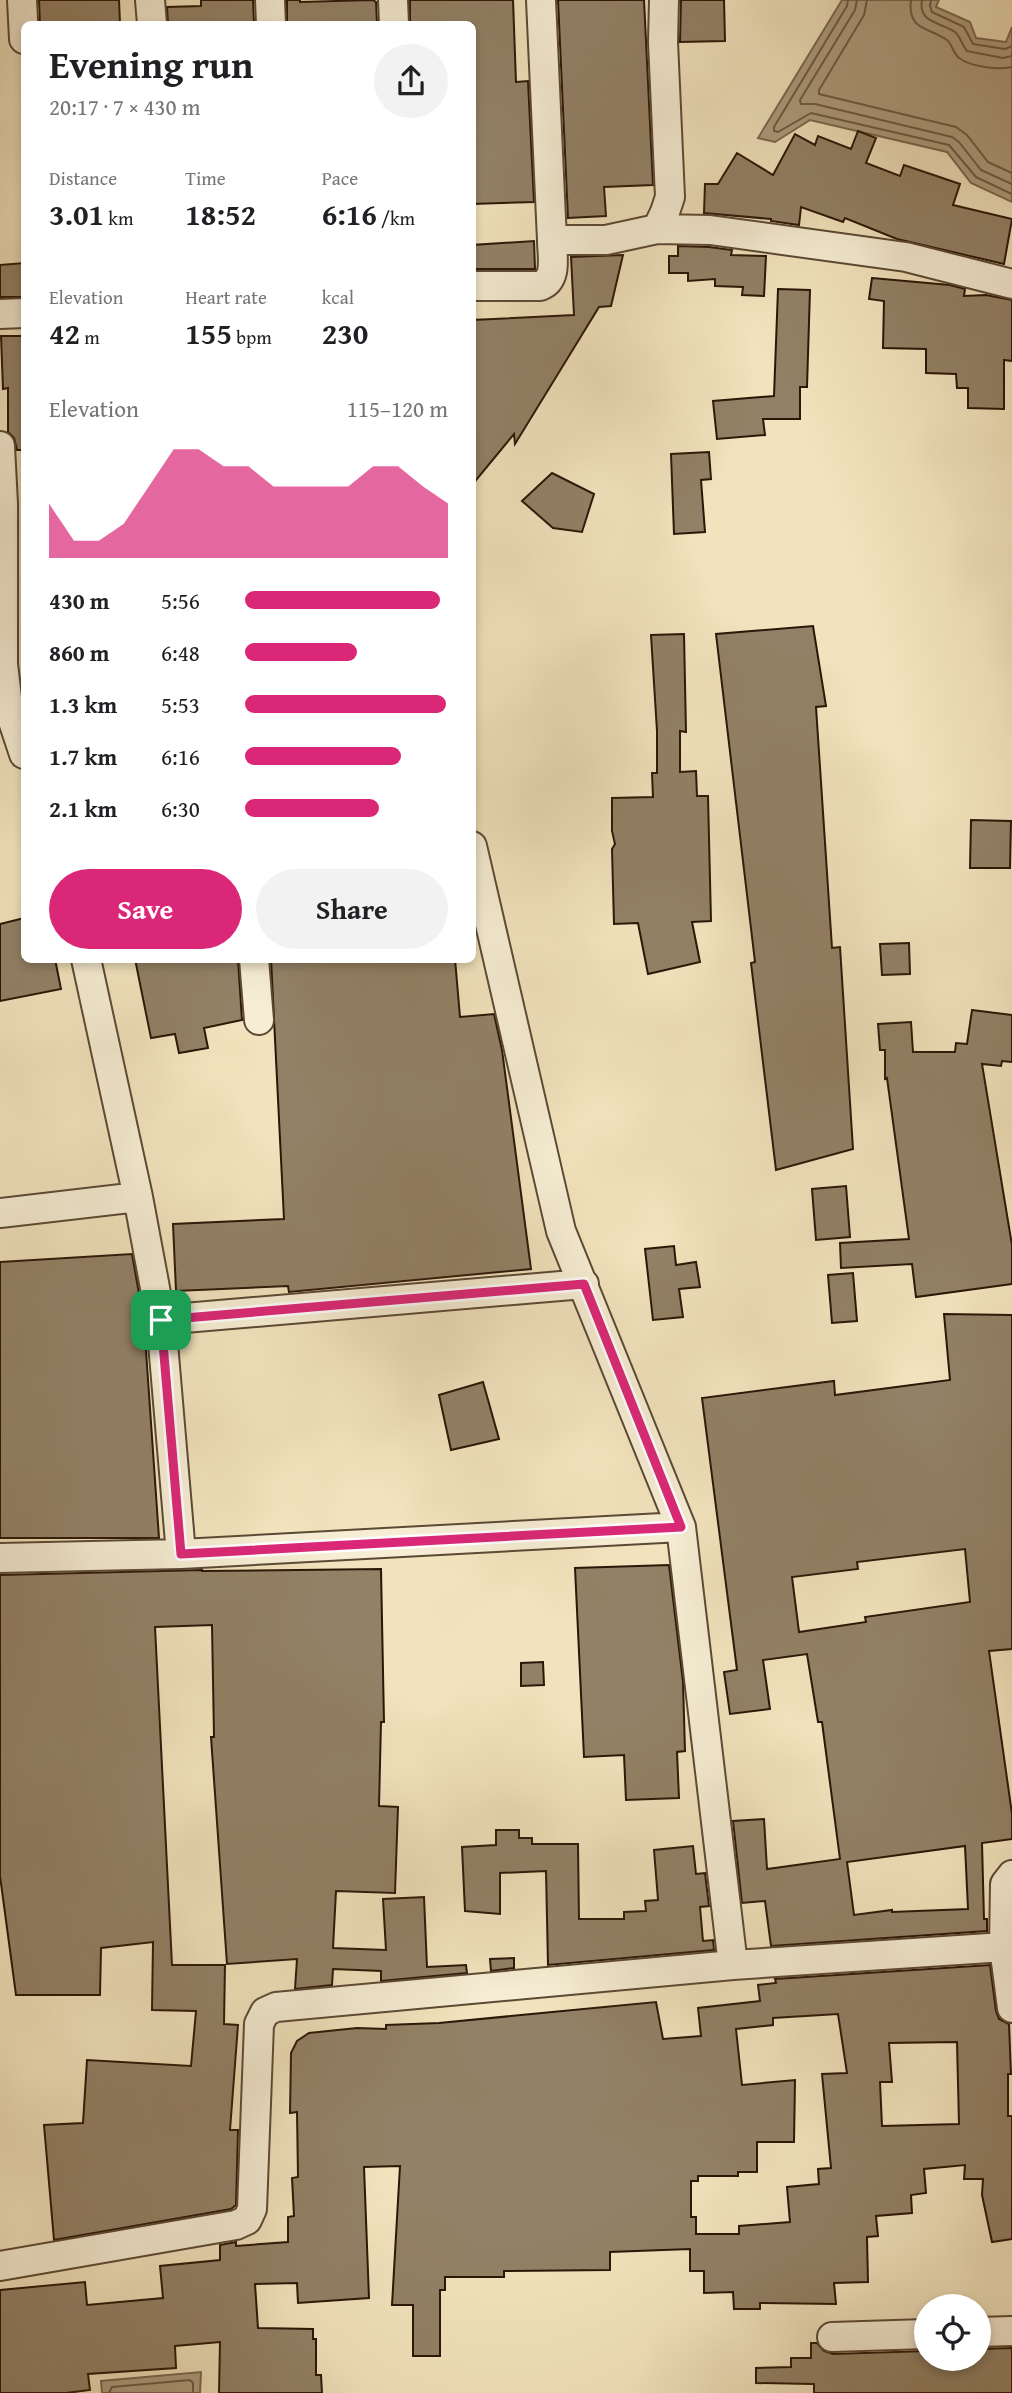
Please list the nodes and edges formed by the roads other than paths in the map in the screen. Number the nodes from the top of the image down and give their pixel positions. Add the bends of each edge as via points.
1 (22, 0) edge
2 (150, 0) edge
3 (270, 0) edge
4 (393, 0) edge
5 (541, 0) edge
6 (664, 0) edge
7 (23, 21) edge
8 (152, 21) edge
9 (271, 21) edge
10 (394, 21) edge
11 (663, 230) junction
12 (552, 240) junction
13 (1012, 284) edge
14 (476, 286) edge
15 (21, 313) edge
16 (0, 314) edge
17 (0, 446) edge
18 (21, 745) edge
19 (476, 863) edge
20 (87, 963) edge
21 (254, 963) edge
22 (260, 1020) dead end
23 (138, 1197) junction
24 (0, 1213) edge
25 (584, 1284) junction
26 (161, 1320) junction
27 (681, 1527) junction
28 (181, 1554) junction
29 (0, 1558) edge
30 (1012, 1875) edge
31 (1004, 1947) junction
32 (733, 1965) junction
33 (1012, 2008) edge
34 (0, 2266) edge
35 (1012, 2331) edge
36 (991, 2332) edge
37 (914, 2334) edge
38 (832, 2337) dead end

1 - 7 street
2 - 8 street
3 - 9 street
4 - 10 street
5 - 12 street
6 - 11 street via 670,197
11 - 12 street via 606,240
11 - 13 street via 710,230 906,257
12 - 14 street via 552,278 548,283
15 - 16 street
17 - 18 street via 3,664 8,706
19 - 25 street via 561,1231
20 - 23 street
21 - 22 street
23 - 24 street
23 - 26 street
25 - 26 street
25 - 27 street
26 - 28 street
27 - 28 street
27 - 32 street
28 - 29 street
30 - 31 street via 1005,1884
31 - 32 street
31 - 33 street
32 - 34 street via 276,2007 265,2012 259,2024 252,2209 247,2220
35 - 36 street
37 - 38 street

